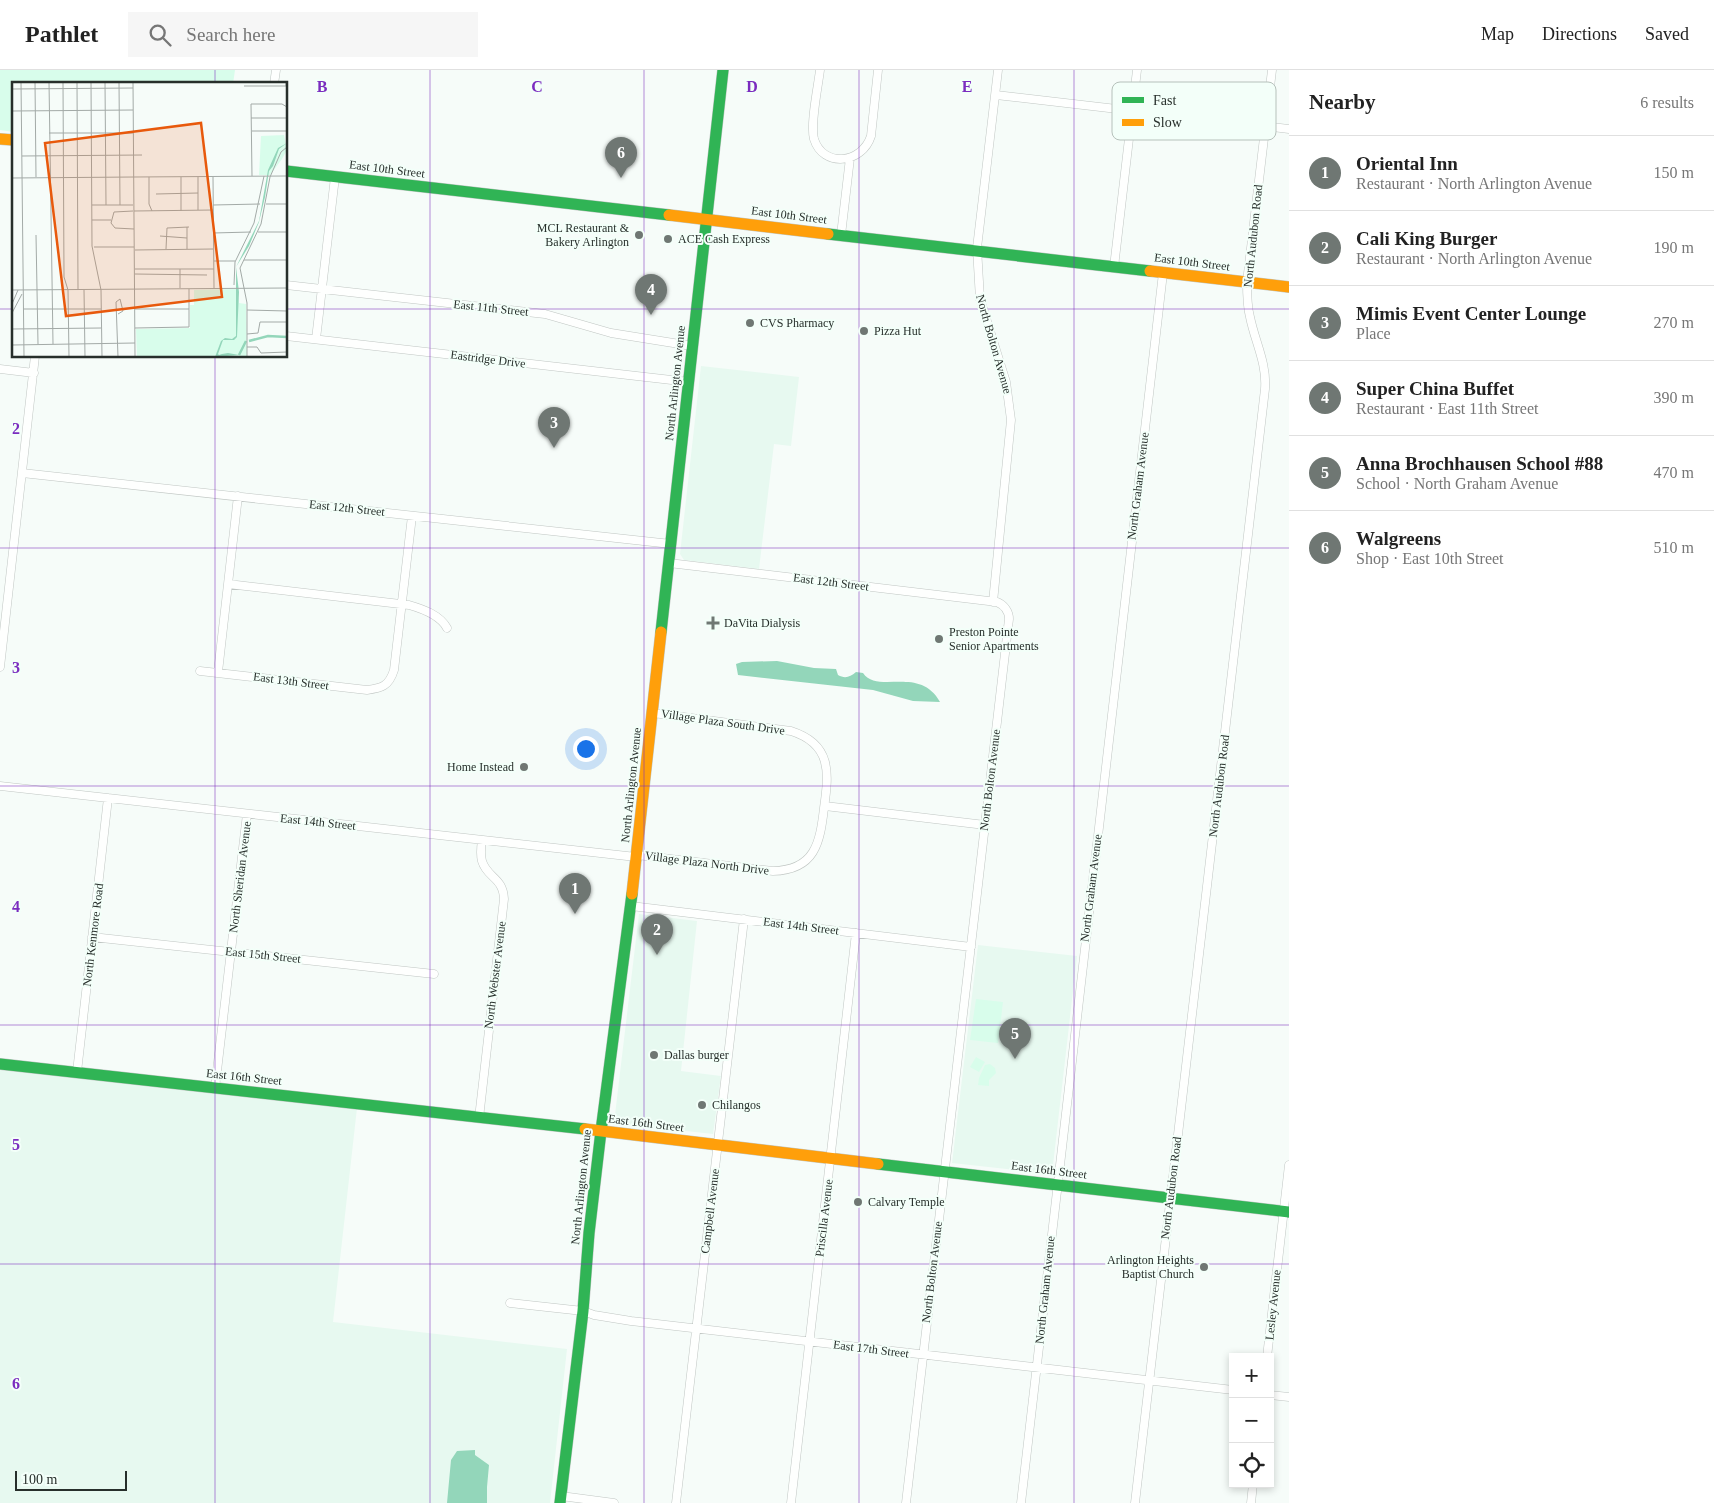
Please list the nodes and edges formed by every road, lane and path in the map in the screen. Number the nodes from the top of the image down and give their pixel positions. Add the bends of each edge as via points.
1 (723, 70) edge
2 (820, 70) edge
3 (878, 70) edge
4 (998, 70) edge
5 (996, 95) junction
6 (1112, 108) edge
7 (1276, 127) edge
8 (1289, 129) edge
9 (1129, 140) edge
10 (1264, 140) edge
11 (850, 158) junction
12 (288, 171) edge
13 (335, 177) junction
14 (706, 220) junction
15 (841, 235) junction
16 (978, 251) junction
17 (1114, 267) junction
18 (1163, 273) junction
19 (1247, 282) junction
20 (288, 285) edge
21 (1289, 287) edge
22 (322, 289) junction
23 (288, 336) edge
24 (316, 339) junction
25 (692, 346) junction
26 (36, 358) edge
27 (0, 369) edge
28 (34, 373) junction
29 (689, 382) junction
30 (22, 473) junction
31 (238, 496) junction
32 (412, 516) junction
33 (671, 544) junction
34 (669, 563) junction
35 (228, 584) junction
36 (4, 600) edge
37 (993, 602) junction
38 (402, 604) junction
39 (447, 628) dead end
40 (0, 667) edge
41 (200, 671) dead end
42 (218, 672) junction
43 (652, 713) junction
44 (0, 786) edge
45 (108, 798) junction
46 (825, 806) junction
47 (247, 814) junction
48 (985, 825) junction
49 (482, 840) junction
50 (637, 856) junction
51 (630, 906) junction
52 (744, 919) junction
53 (856, 933) junction
54 (92, 937) junction
55 (970, 947) junction
56 (231, 952) junction
57 (434, 974) dead end
58 (0, 1064) edge
59 (77, 1072) junction
60 (215, 1088) junction
61 (479, 1118) junction
62 (601, 1131) junction
63 (718, 1145) junction
64 (831, 1158) junction
65 (1289, 1164) edge
66 (944, 1172) junction
67 (1057, 1185) junction
68 (1170, 1198) junction
69 (1286, 1212) edge
70 (510, 1303) dead end
71 (583, 1311) junction
72 (697, 1328) junction
73 (810, 1341) junction
74 (1268, 1353) edge
75 (923, 1355) junction
76 (1036, 1368) junction
77 (1150, 1380) junction
78 (1229, 1390) edge
79 (1274, 1395) edge
80 (1289, 1397) edge
81 (1252, 1488) edge
82 (561, 1499) edge
83 (614, 1503) edge
84 (676, 1503) edge
85 (791, 1503) edge
86 (906, 1503) edge
87 (1021, 1503) edge
88 (1135, 1503) edge
89 (1250, 1503) edge

1 - 14 main road, North Arlington Avenue
2 - 11 street via 813,127 815,141 826,155 836,159
3 - 11 street via 870,139 862,152
4 - 5 street, North Bolton Avenue
5 - 6 street
5 - 16 street, North Bolton Avenue
7 - 8 street
9 - 17 street
10 - 19 street, North Audubon Road
11 - 15 street
12 - 13 main road, East 10th Street
13 - 14 main road, East 10th Street
13 - 22 street
14 - 15 main road, East 10th Street
14 - 25 main road, North Arlington Avenue
15 - 16 main road, East 10th Street
16 - 17 main road, East 10th Street
16 - 37 street, North Bolton Avenue via 980,299 1006,382 1010,414
17 - 18 main road, East 10th Street
18 - 19 main road, East 10th Street
18 - 67 street, North Graham Avenue
19 - 21 main road, East 10th Street
19 - 68 street, North Audubon Road via 1249,313 1262,357 1265,389
20 - 22 street, East 11th Street
22 - 24 street
22 - 25 street, East 11th Street via 545,314 611,333
23 - 24 street, Eastridge Drive
24 - 29 street, Eastridge Drive
25 - 29 main road, North Arlington Avenue
26 - 28 street
27 - 28 street
28 - 30 street
29 - 33 main road, North Arlington Avenue
30 - 31 street, East 12th Street
30 - 36 street
31 - 32 street, East 12th Street
31 - 35 street
32 - 33 street, East 12th Street
32 - 38 street
33 - 34 main road, North Arlington Avenue
34 - 37 street, East 12th Street
34 - 43 main road, North Arlington Avenue
35 - 38 street
35 - 42 street
36 - 40 street
37 - 48 street, North Bolton Avenue via 1006,608 1009,619
38 - 39 street via 436,616
38 - 42 street, East 13th Street via 394,670 382,687 367,690
41 - 42 street, East 13th Street
43 - 46 street, Village Plaza South Drive via 791,731 804,736 817,747 825,762 828,776
43 - 50 main road, North Arlington Avenue
44 - 45 street, East 14th Street
45 - 47 street, East 14th Street
45 - 54 street, North Kenmore Road
46 - 48 street
46 - 50 street, Village Plaza North Drive via 817,847 806,860 790,869 773,871
47 - 49 street, East 14th Street
47 - 56 street, North Sheridan Avenue
48 - 55 street, North Bolton Avenue
49 - 50 street, East 14th Street
49 - 61 street, North Webster Avenue via 482,860 487,871 499,882 504,899
50 - 51 main road, North Arlington Avenue
51 - 52 street, East 14th Street
51 - 62 main road, North Arlington Avenue
52 - 53 street, East 14th Street
52 - 63 street, Campbell Avenue
53 - 55 street, East 14th Street
53 - 64 street, Priscilla Avenue
54 - 56 street, East 15th Street
54 - 59 street, North Kenmore Road
55 - 66 street, North Bolton Avenue
56 - 57 street, East 15th Street
56 - 60 street, North Sheridan Avenue
58 - 59 main road, East 16th Street
59 - 60 main road, East 16th Street
60 - 61 main road, East 16th Street
61 - 62 main road, East 16th Street
62 - 63 main road, East 16th Street
62 - 71 main road, North Arlington Avenue
63 - 64 main road, East 16th Street
63 - 72 street, Campbell Avenue
64 - 66 main road, East 16th Street
64 - 73 street, Priscilla Avenue
65 - 69 street, Lesley Avenue
66 - 67 main road, East 16th Street
66 - 75 street, North Bolton Avenue
67 - 68 main road, East 16th Street
67 - 76 street, North Graham Avenue
68 - 69 main road, East 16th Street
68 - 77 street, North Audubon Road
69 - 74 street, Lesley Avenue
70 - 71 street, East 17th Street
71 - 72 street, East 17th Street via 631,1321
71 - 82 main road, North Arlington Avenue
72 - 73 street, East 17th Street
72 - 84 street, Campbell Avenue
73 - 75 street, East 17th Street
73 - 85 street, Priscilla Avenue
75 - 76 street, East 17th Street
75 - 86 street, North Bolton Avenue
76 - 77 street, East 17th Street
76 - 87 street, North Graham Avenue
77 - 78 street, East 17th Street
77 - 88 street, North Audubon Road
79 - 80 street
81 - 89 street
82 - 83 street

